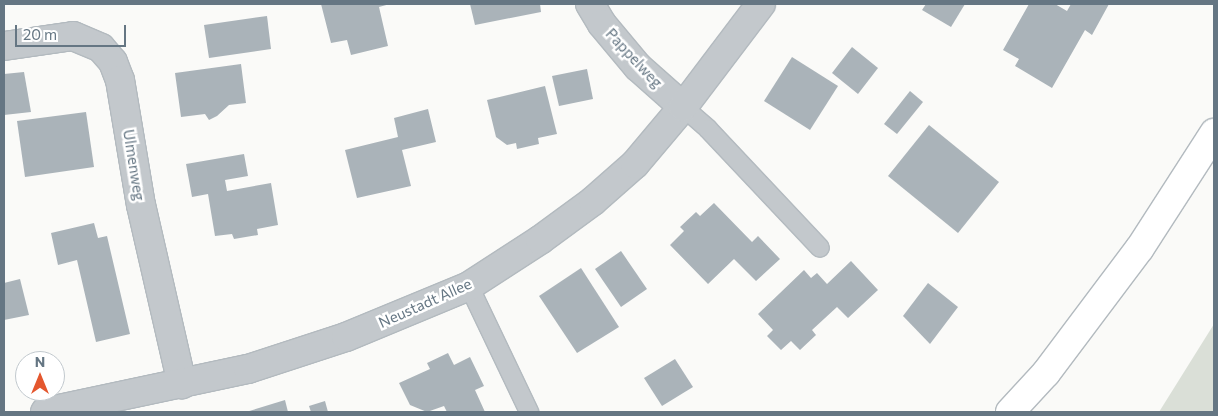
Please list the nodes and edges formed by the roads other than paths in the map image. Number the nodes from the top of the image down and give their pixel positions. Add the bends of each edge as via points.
1 (590, 4) edge
2 (761, 4) edge
3 (4, 46) edge
4 (683, 107) junction
5 (1214, 134) edge
6 (820, 248) dead end
7 (469, 286) junction
8 (182, 384) junction
9 (45, 412) edge
10 (529, 412) edge
11 (1010, 412) edge

1 - 4 street, Pappelweg via 602,24 638,67
2 - 4 street, Neustadt Allee
3 - 8 street, Ulmenweg via 73,36 101,48 113,62 120,80 141,205
4 - 6 lane via 708,129
4 - 7 street, Neustadt Allee via 635,164 593,201
5 - 11 street via 1140,248 1046,373
7 - 8 street, Neustadt Allee via 346,337 248,369
7 - 10 lane
8 - 9 street, Neustadt Allee

